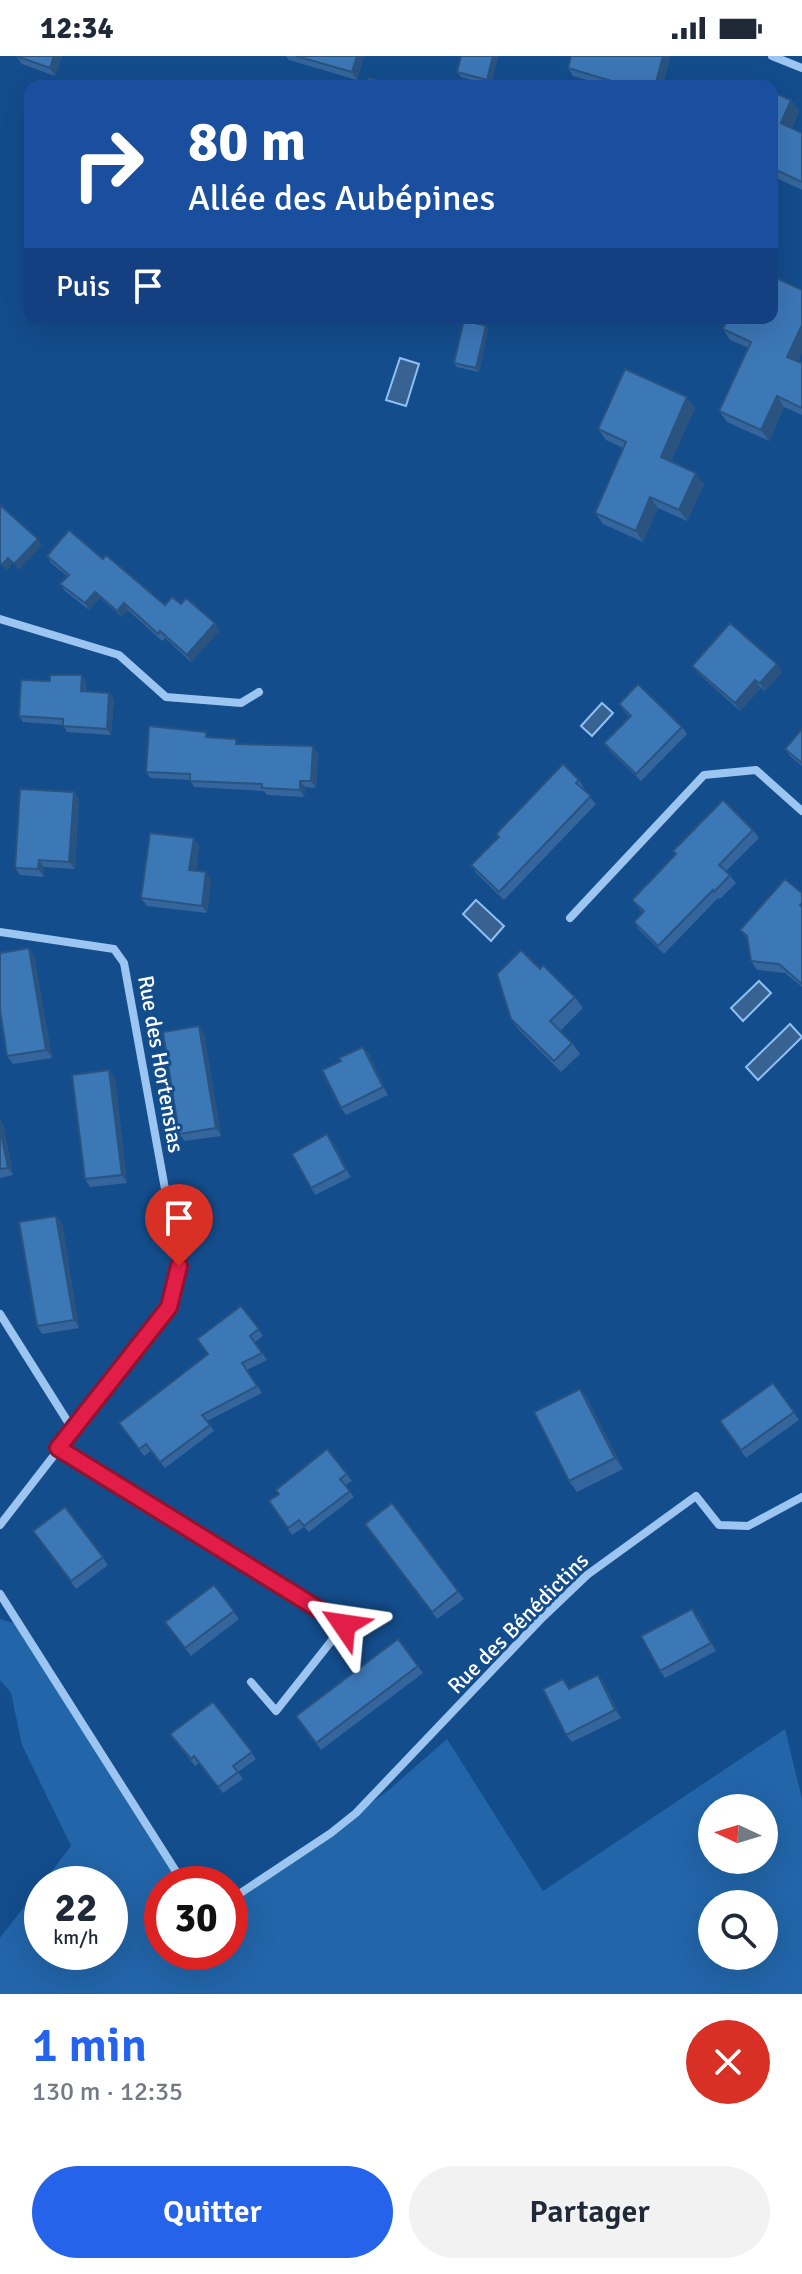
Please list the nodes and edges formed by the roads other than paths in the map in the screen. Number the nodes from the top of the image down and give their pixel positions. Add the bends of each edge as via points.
1 (772, 56) edge
2 (802, 68) edge
3 (0, 619) edge
4 (259, 692) dead end
5 (802, 811) edge
6 (570, 918) dead end
7 (0, 932) edge
8 (0, 1314) edge
9 (73, 1430) junction
10 (58, 1448) junction
11 (802, 1497) edge
12 (0, 1525) edge
13 (0, 1594) edge
14 (251, 1682) dead end
15 (173, 1866) edge
16 (248, 1888) edge

1 - 2 street
3 - 4 street via 119,655 166,697 241,703
5 - 6 street via 756,770 704,775
7 - 9 street, Rue des Hortensias via 114,949 124,963 179,1266 169,1307
8 - 9 street
9 - 10 street
10 - 12 street
10 - 14 street via 344,1625 276,1711
11 - 16 street, Rue des Bénédictins via 748,1526 719,1525 696,1496 587,1575 356,1813
13 - 15 street

